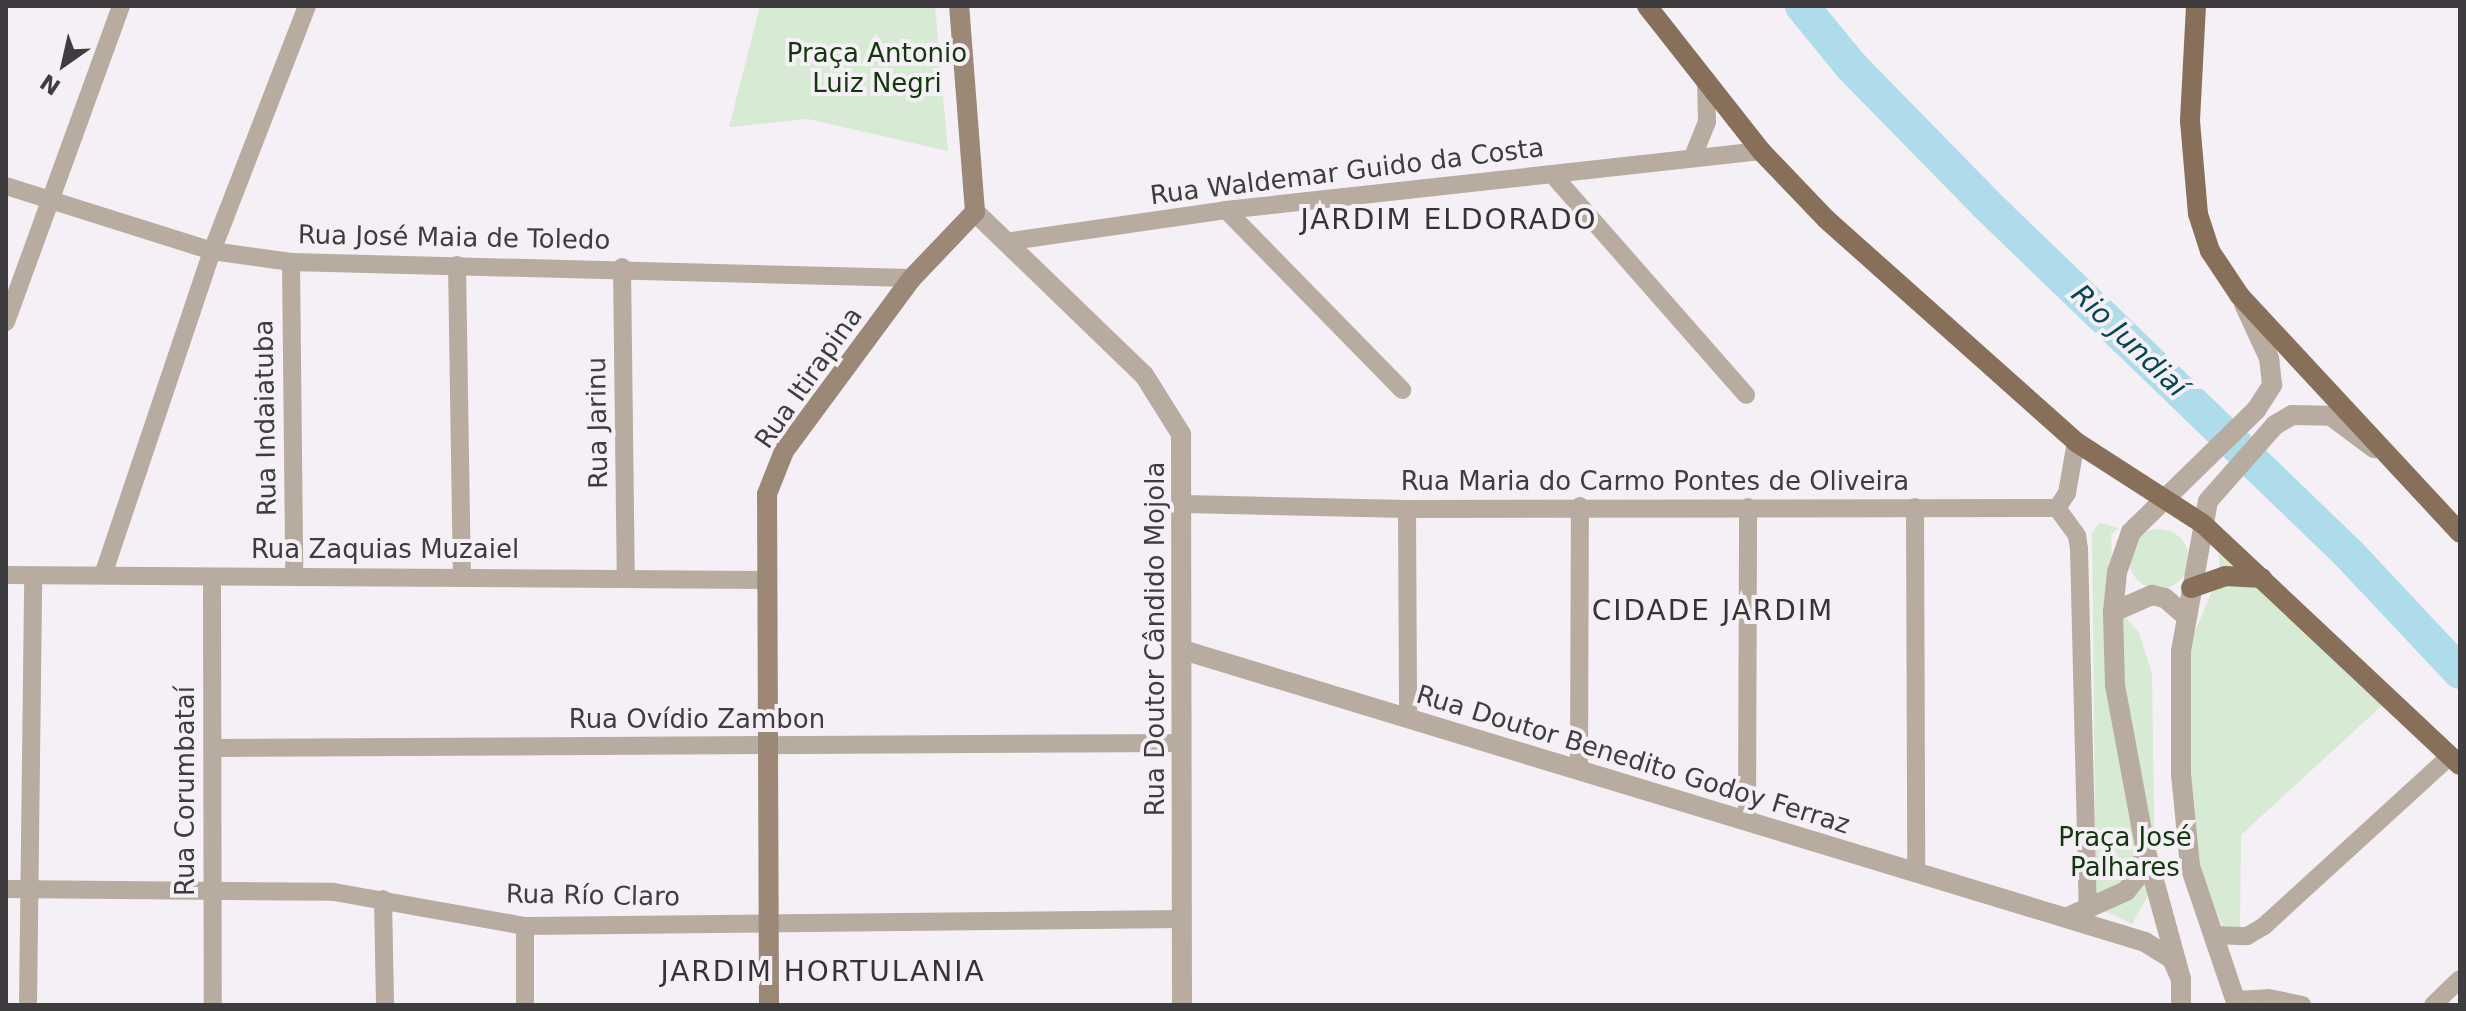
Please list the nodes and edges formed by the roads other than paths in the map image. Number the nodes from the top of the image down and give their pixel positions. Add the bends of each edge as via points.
1 (121, 6) edge
2 (307, 6) edge
3 (959, 6) edge
4 (1647, 6) edge
5 (2196, 6) edge
6 (1706, 79) junction
7 (1761, 151) junction
8 (1694, 154) junction
9 (1552, 174) junction
10 (6, 186) edge
11 (52, 202) junction
12 (1226, 210) junction
13 (975, 212) junction
14 (1005, 242) junction
15 (212, 251) junction
16 (291, 262) junction
17 (457, 265) junction
18 (622, 267) junction
19 (912, 278) junction
20 (2240, 296) junction
21 (6, 322) edge
22 (1402, 390) dead end
23 (1746, 395) dead end
24 (2076, 442) junction
25 (2384, 455) junction
26 (2165, 499) junction
27 (1184, 504) junction
28 (1580, 506) junction
29 (1748, 507) junction
30 (1915, 507) junction
31 (2057, 508) junction
32 (1407, 509) junction
33 (2203, 524) junction
34 (2460, 533) edge
35 (294, 574) junction
36 (462, 574) junction
37 (6, 575) edge
38 (103, 575) junction
39 (33, 576) junction
40 (212, 577) junction
41 (626, 578) junction
42 (2262, 578) junction
43 (765, 580) junction
44 (2191, 588) junction
45 (2113, 612) junction
46 (2186, 616) junction
47 (1183, 650) junction
48 (1408, 718) junction
49 (1181, 743) junction
50 (768, 746) junction
51 (213, 748) junction
52 (2456, 760) edge
53 (1579, 770) junction
54 (1747, 821) junction
55 (2145, 847) junction
56 (1916, 873) junction
57 (6, 889) edge
58 (27, 889) junction
59 (212, 894) junction
60 (383, 899) junction
61 (2088, 909) junction
62 (2068, 917) junction
63 (1182, 919) junction
64 (769, 922) junction
65 (525, 926) junction
66 (2213, 935) junction
67 (2181, 979) junction
68 (2460, 979) edge
69 (2236, 1002) edge
70 (28, 1005) edge
71 (213, 1005) edge
72 (385, 1005) edge
73 (525, 1005) edge
74 (769, 1005) edge
75 (1182, 1005) edge
76 (2181, 1005) edge
77 (2302, 1005) edge
78 (2433, 1005) edge

1 - 11 street
2 - 15 street
3 - 13 main road
4 - 6 main road
5 - 20 main road via 2190,121 2198,214 2210,251
6 - 7 main road
6 - 8 street via 1707,122
7 - 8 street, Rua Waldemar Guido da Costa
7 - 24 main road via 1826,219
8 - 9 street, Rua Waldemar Guido da Costa
9 - 12 street, Rua Waldemar Guido da Costa
9 - 23 street
10 - 11 street, Rua José Maia de Toledo
11 - 15 street, Rua José Maia de Toledo
11 - 21 street
12 - 14 street, Rua Waldemar Guido da Costa
12 - 22 street
13 - 14 street, Rua Doutor Cândido Mojola
13 - 19 main road, Rua Itirapina
14 - 27 street, Rua Doutor Cândido Mojola via 1157,391 1181,434
15 - 16 street, Rua José Maia de Toledo
15 - 38 street
16 - 17 street, Rua José Maia de Toledo
16 - 35 street, Rua Indaiatuba
17 - 18 street, Rua José Maia de Toledo
17 - 36 street
18 - 19 street, Rua José Maia de Toledo
18 - 41 street, Rua Jarinu
19 - 43 main road, Rua Itirapina via 784,451 767,494
20 - 25 main road
20 - 26 street via 2273,372 2272,385 2256,410
24 - 26 main road
24 - 31 street via 2067,493
25 - 33 street via 2331,416 2302,412 2275,425 2215,488
25 - 34 main road
26 - 33 main road
26 - 45 street via 2131,532 2117,572
27 - 32 street, Rua Maria do Carmo Pontes de Oliveira
27 - 47 street, Rua Doutor Cândido Mojola
28 - 29 street, Rua Maria do Carmo Pontes de Oliveira
28 - 32 street, Rua Maria do Carmo Pontes de Oliveira
28 - 53 street
29 - 30 street, Rua Maria do Carmo Pontes de Oliveira
29 - 54 street
30 - 31 street, Rua Maria do Carmo Pontes de Oliveira
30 - 56 street
31 - 61 street via 2077,536 2079,549
32 - 48 street
33 - 42 main road
33 - 44 street
35 - 36 street, Rua Zaquias Muzaiel
35 - 40 street, Rua Zaquias Muzaiel
36 - 41 street, Rua Zaquias Muzaiel
37 - 39 street, Rua Zaquias Muzaiel
38 - 39 street, Rua Zaquias Muzaiel
38 - 40 street, Rua Zaquias Muzaiel
39 - 58 street
40 - 51 street, Rua Corumbataí
41 - 43 street, Rua Zaquias Muzaiel
42 - 44 main road via 2225,576
42 - 52 main road
43 - 50 main road, Rua Itirapina
44 - 46 street
45 - 46 street via 2152,595 2165,598
45 - 55 street via 2115,685
46 - 66 street via 2181,774 2190,866
47 - 48 street, Rua Doutor Benedito Godoy Ferraz
47 - 49 street, Rua Doutor Cândido Mojola
48 - 53 street, Rua Doutor Benedito Godoy Ferraz
49 - 50 street, Rua Ovídio Zambon
49 - 63 street, Rua Doutor Cândido Mojola
50 - 51 street, Rua Ovídio Zambon
50 - 64 main road, Rua Itirapina
51 - 59 street, Rua Corumbataí
52 - 66 street via 2264,926 2247,936
53 - 54 street, Rua Doutor Benedito Godoy Ferraz
54 - 56 street, Rua Doutor Benedito Godoy Ferraz
55 - 61 street via 2133,883 2117,898
55 - 67 street
56 - 62 street, Rua Doutor Benedito Godoy Ferraz
57 - 58 street, Rua Río Claro
58 - 59 street, Rua Río Claro
58 - 70 street
59 - 60 street, Rua Río Claro via 334,892
59 - 71 street, Rua Corumbataí
60 - 65 street, Rua Río Claro
60 - 72 street
61 - 62 street
62 - 67 street, Rua Doutor Benedito Godoy Ferraz via 2160,949
63 - 64 street, Rua Río Claro
63 - 75 street, Rua Doutor Cândido Mojola
64 - 65 street, Rua Río Claro
64 - 74 main road, Rua Itirapina
65 - 73 street
66 - 69 street
67 - 76 street
68 - 78 street
69 - 77 street via 2269,998

